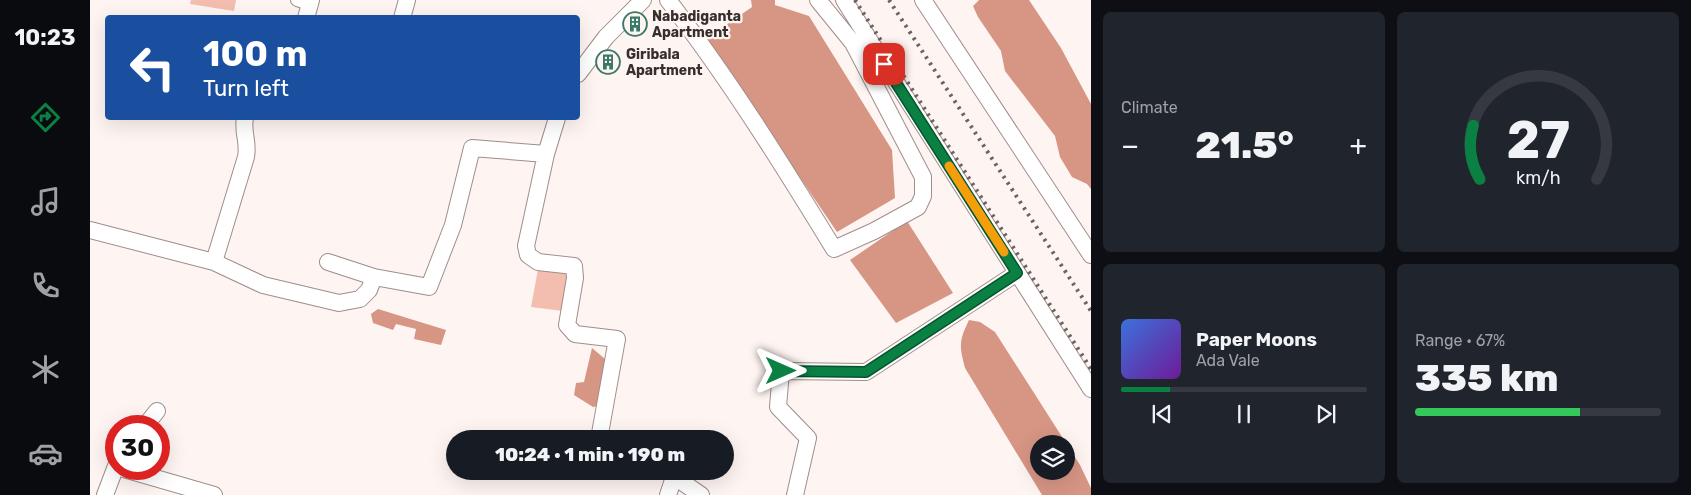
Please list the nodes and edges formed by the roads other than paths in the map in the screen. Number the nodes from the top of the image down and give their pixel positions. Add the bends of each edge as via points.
1 (407, 0) edge
2 (643, 0) edge
3 (668, 0) edge
4 (818, 0) edge
5 (844, 0) edge
6 (923, 0) edge
7 (403, 15) edge
8 (580, 71) edge
9 (245, 120) edge
10 (556, 120) edge
11 (546, 154) junction
12 (90, 230) edge
13 (1091, 255) edge
14 (214, 262) junction
15 (328, 262) dead end
16 (1017, 273) junction
17 (374, 277) junction
18 (1091, 389) edge
19 (157, 411) dead end
20 (154, 415) edge
21 (601, 430) edge
22 (112, 480) edge
23 (164, 480) edge
24 (669, 480) edge
25 (679, 480) edge
26 (105, 495) edge
27 (214, 495) edge
28 (668, 495) edge
29 (701, 495) edge
30 (795, 495) edge

1 - 7 street
2 - 8 street via 606,37
3 - 4 street via 714,62 834,249 918,207 923,196 923,177 853,43
5 - 16 street
6 - 13 street
9 - 14 street via 242,131 248,143 246,157
10 - 11 street
11 - 17 street via 472,148 453,225 430,287
11 - 21 street via 526,246 528,255 538,262 574,266 567,325 575,334 617,339
12 - 14 street
14 - 17 street via 263,285 339,303 360,299 369,290
15 - 17 street
16 - 18 street
16 - 30 street via 866,372 781,371 778,407 808,438
19 - 20 street
22 - 26 street
23 - 27 street
24 - 28 street
25 - 29 street

